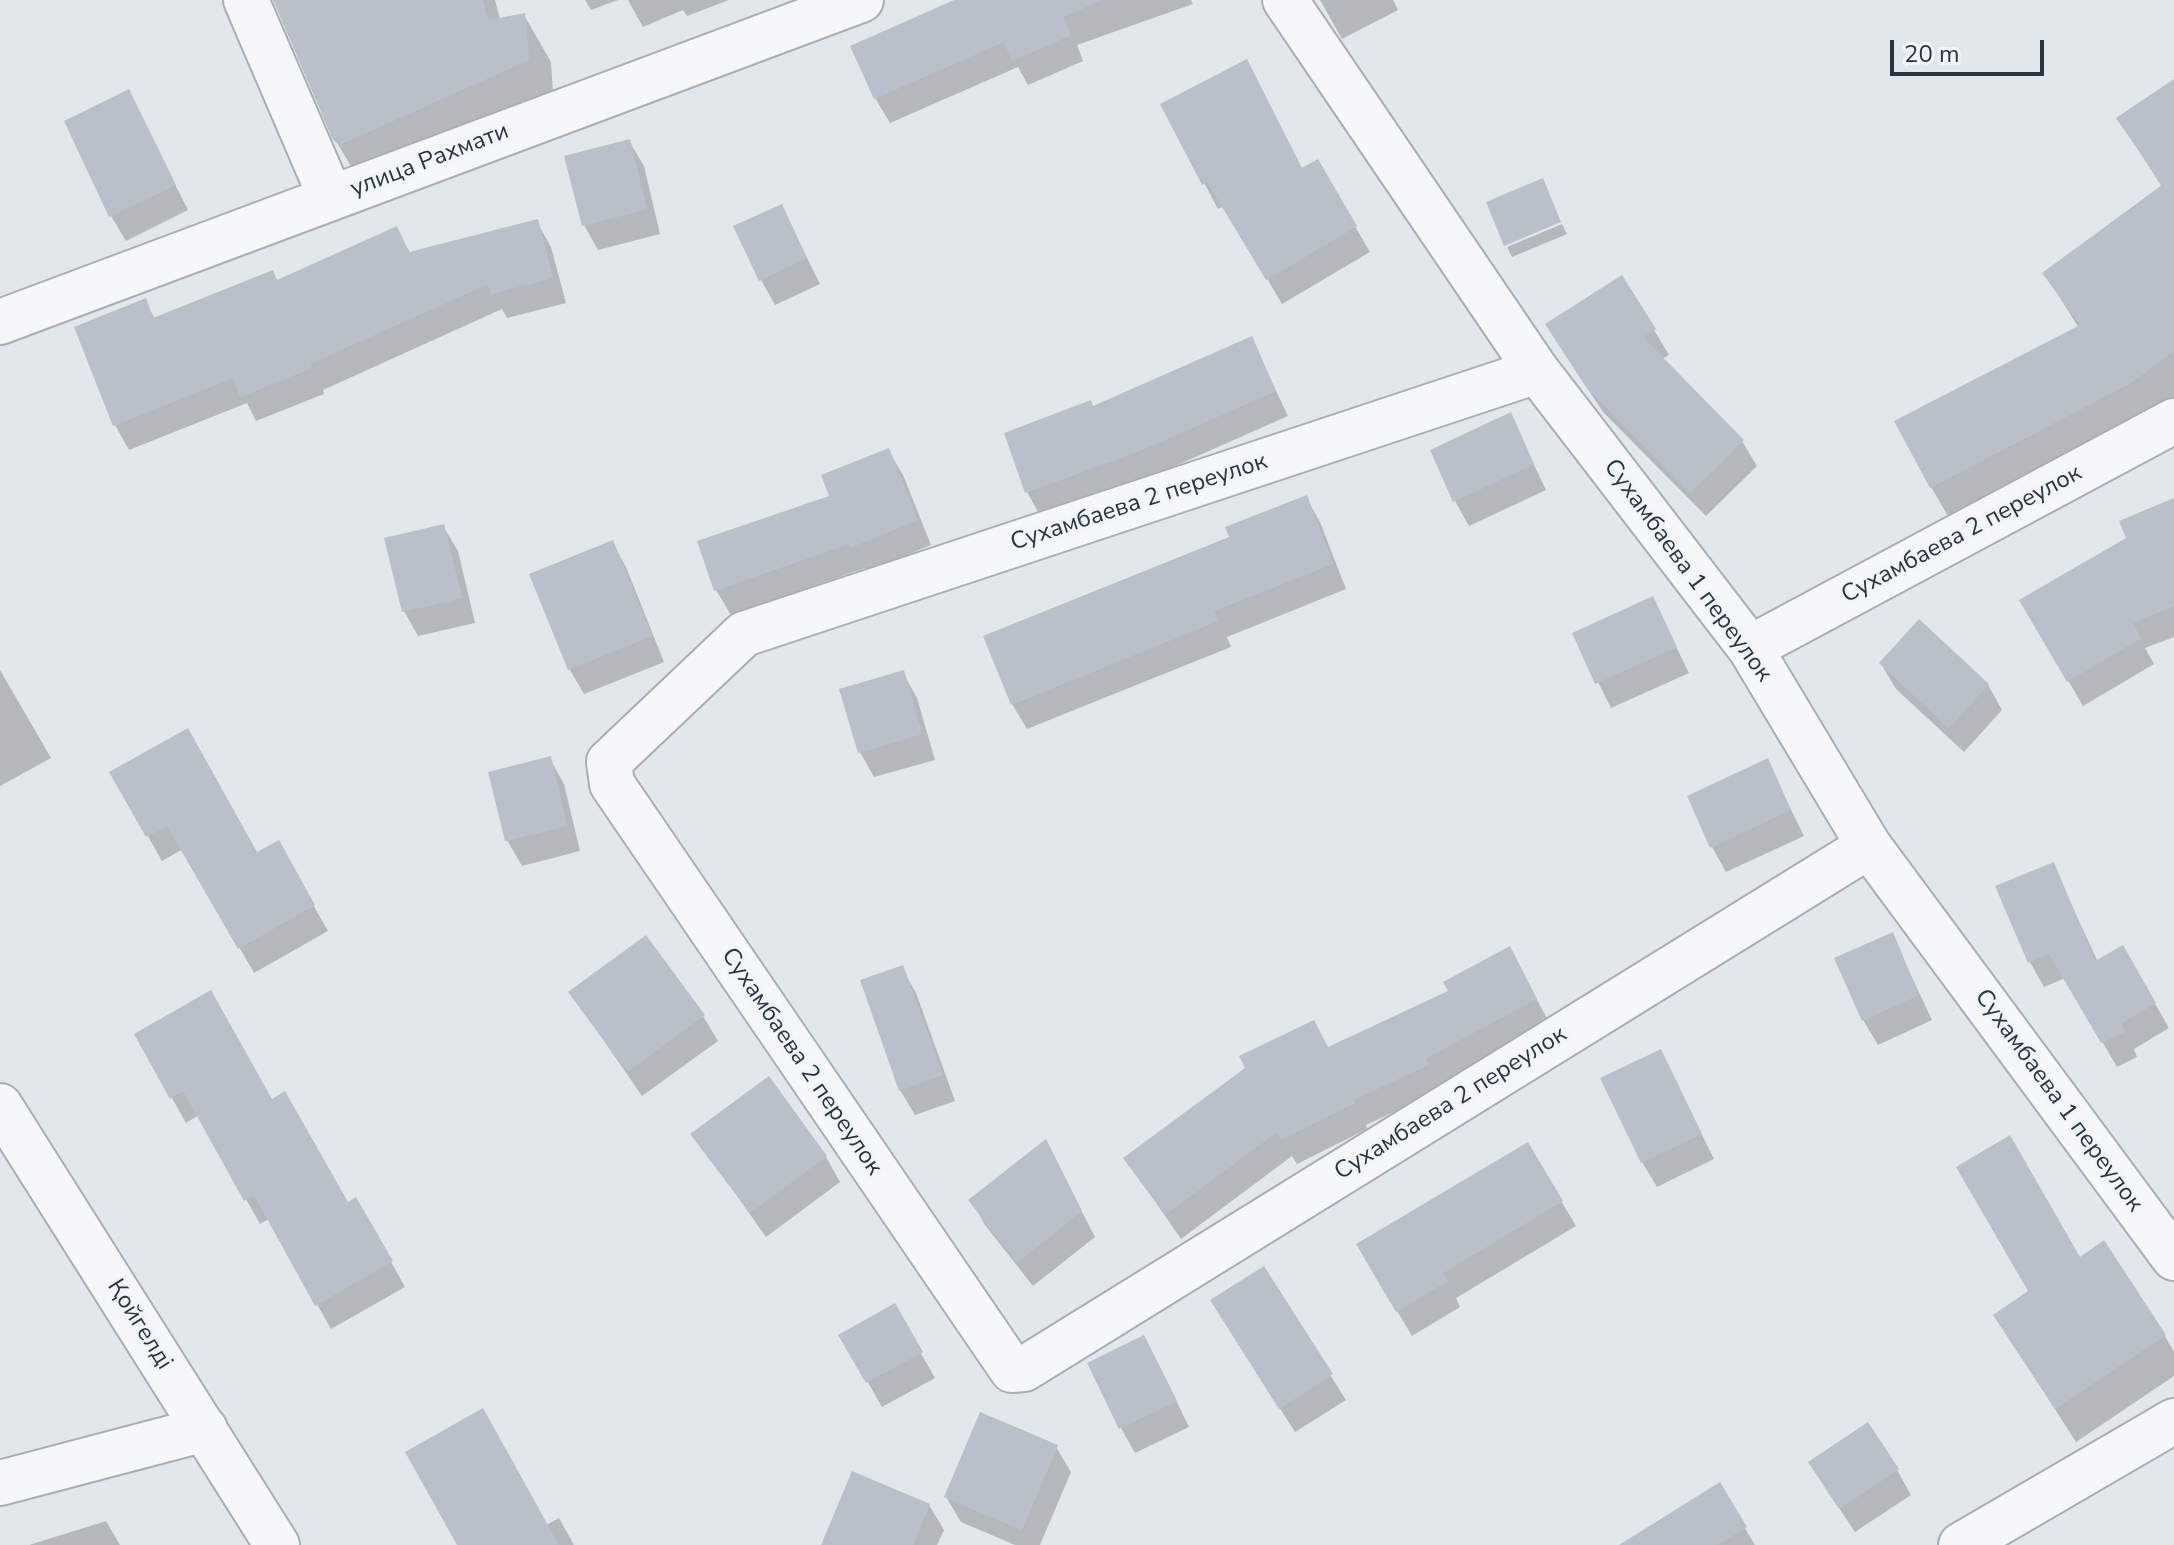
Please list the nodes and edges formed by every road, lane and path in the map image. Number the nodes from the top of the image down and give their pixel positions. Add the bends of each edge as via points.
1 (246, 0) edge
2 (861, 0) edge
3 (1285, 0) edge
4 (331, 198) junction
5 (0, 322) edge
6 (1537, 371) junction
7 (2174, 421) edge
8 (1750, 648) junction
9 (1869, 846) junction
10 (0, 1106) edge
11 (2174, 1258) edge
12 (2174, 1421) edge
13 (205, 1429) junction
14 (0, 1483) edge
15 (277, 1545) edge
16 (1961, 1545) edge

1 - 4 street
2 - 4 street, улица Рахмати
3 - 6 street, Сухамбаева 1 переулок
4 - 5 street, улица Рахмати
6 - 8 street, Сухамбаева 1 переулок
6 - 9 street, Сухамбаева 2 переулок via 744,634 609,762 612,784 1012,1370 1038,1361
7 - 8 street, Сухамбаева 2 переулок
8 - 9 street, Сухамбаева 1 переулок
9 - 11 street, Сухамбаева 1 переулок
10 - 13 street, Қойгелді
12 - 16 street
13 - 14 street
13 - 15 street, Қойгелді

